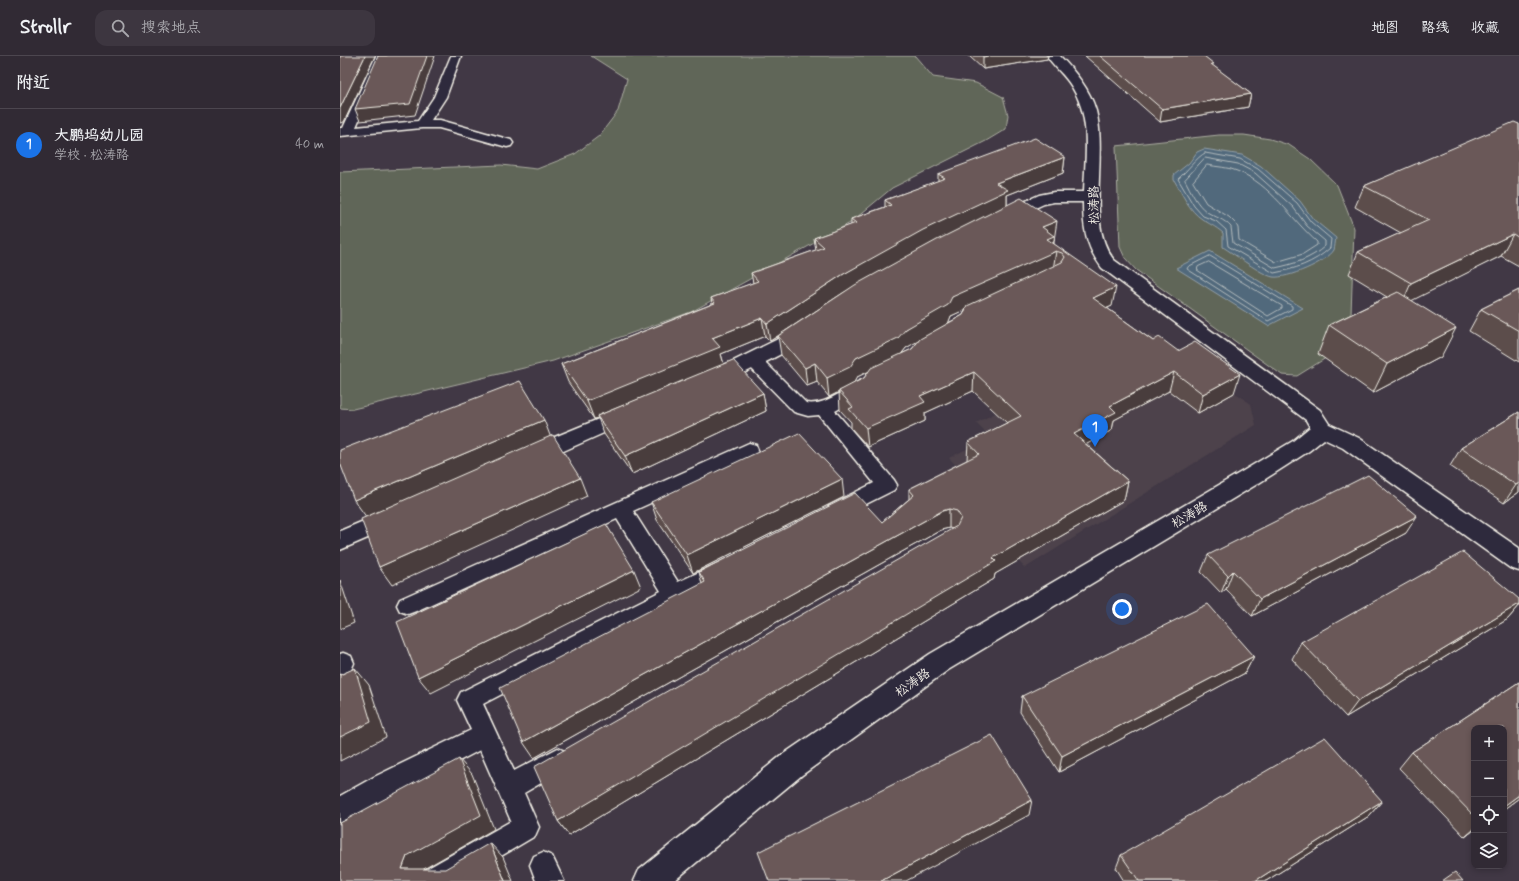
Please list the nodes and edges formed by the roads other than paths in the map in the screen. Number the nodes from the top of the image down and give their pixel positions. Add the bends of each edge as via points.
1 (381, 56) edge
2 (456, 56) edge
3 (1053, 56) edge
4 (422, 124) junction
5 (344, 131) edge
6 (507, 143) dead end
7 (1091, 196) junction
8 (984, 227) edge
9 (821, 320) edge
10 (753, 360) junction
11 (871, 378) edge
12 (693, 387) edge
13 (642, 408) edge
14 (824, 409) junction
15 (1322, 429) junction
16 (749, 450) dead end
17 (512, 464) edge
18 (622, 508) junction
19 (405, 512) edge
20 (816, 521) edge
21 (340, 541) edge
22 (745, 558) edge
23 (1519, 561) edge
24 (674, 594) junction
25 (408, 605) dead end
26 (486, 735) junction
27 (578, 748) edge
28 (509, 788) junction
29 (340, 810) edge
30 (433, 881) edge
31 (650, 881) edge

1 - 5 lane
2 - 4 lane via 440,97
3 - 7 street, 松涛路 via 1082,92 1091,118 1094,150
4 - 5 lane
4 - 6 lane via 440,124
7 - 8 street via 1038,200
7 - 15 street, 松涛路 via 1093,231 1098,251 1108,264 1313,415
9 - 10 street
10 - 12 street
10 - 14 lane via 800,408 810,411
11 - 14 lane via 864,382 859,391
13 - 17 street
14 - 20 lane via 887,485
15 - 23 street via 1351,443
15 - 31 street, 松涛路 via 1301,446 1251,477 939,662 792,765
16 - 18 lane
18 - 24 lane
18 - 25 lane
19 - 21 street
22 - 24 lane
24 - 26 lane via 468,700
26 - 28 lane
26 - 29 lane
27 - 28 lane
28 - 30 lane via 526,827

